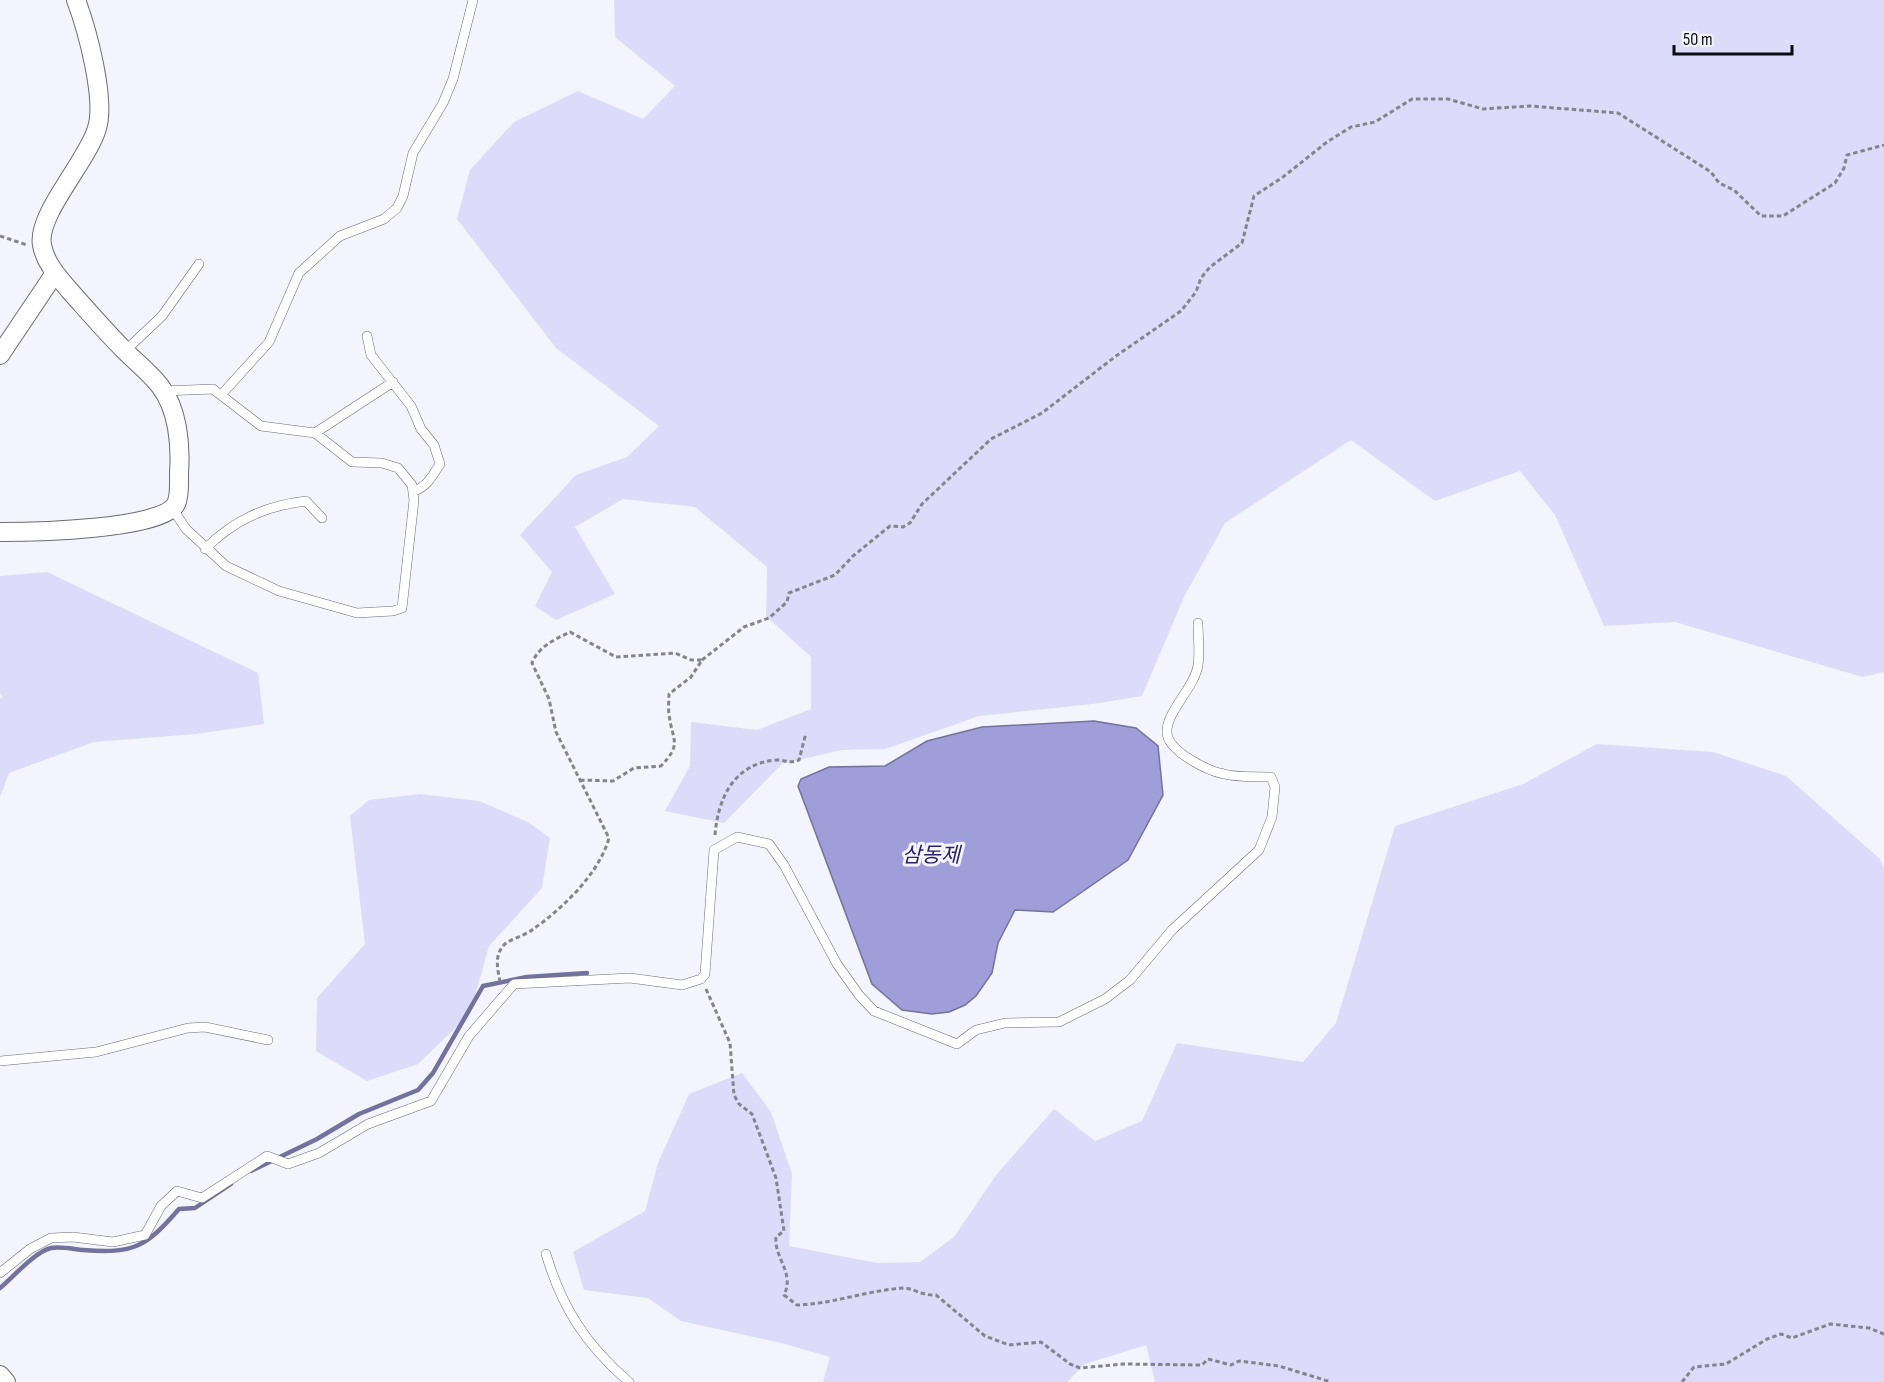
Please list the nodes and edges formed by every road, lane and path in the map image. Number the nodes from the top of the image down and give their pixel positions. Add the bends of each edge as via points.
1 (76, 0) edge
2 (473, 0) edge
3 (1884, 145) edge
4 (0, 236) edge
5 (42, 247) junction
6 (199, 264) dead end
7 (55, 273) junction
8 (367, 336) dead end
9 (125, 351) junction
10 (0, 355) edge
11 (393, 382) junction
12 (163, 391) junction
13 (222, 394) junction
14 (315, 433) junction
15 (414, 491) junction
16 (172, 508) junction
17 (322, 518) dead end
18 (0, 532) edge
19 (205, 549) junction
20 (1198, 623) dead end
21 (702, 660) junction
22 (806, 733) dead end
23 (580, 780) junction
24 (714, 850) junction
25 (701, 979) junction
26 (503, 996) junction
27 (268, 1040) dead end
28 (0, 1061) edge
29 (546, 1254) dead end
30 (0, 1273) edge
31 (1884, 1335) edge
32 (0, 1375) edge
33 (6, 1382) edge
34 (629, 1382) edge
35 (1331, 1382) edge
36 (1682, 1382) edge

1 - 5 street via 94,62 99,125 54,205 42,235
2 - 13 lane via 453,79 412,153 404,196 397,208 384,219 340,236 299,273 269,342
3 - 21 path via 1847,155 1835,183 1783,216 1761,216 1734,190 1719,183 1711,171 1618,112 1530,106 1483,109 1448,99 1412,99 1375,122 1351,128 1327,142 1254,196 1242,243 1210,267 1181,311 1042,413 991,440 922,504 910,523 891,526 835,575 789,593 787,602 769,618 744,627
4 - 5 path
5 - 7 street
6 - 9 lane via 162,316
7 - 9 street
7 - 10 street
8 - 11 lane via 371,355
9 - 12 street
11 - 14 lane
11 - 15 lane via 434,445 440,465 430,480
12 - 13 lane via 202,388
12 - 16 street via 173,410 180,455 178,492
13 - 14 lane via 261,426
14 - 15 lane via 352,462 382,462 399,468
15 - 19 lane via 402,608 393,611 357,613 279,591 226,566
16 - 18 street via 151,520
16 - 19 lane
17 - 19 lane via 306,501 280,504 241,519
20 - 24 lane via 1198,666 1167,733 1173,746 1200,765 1225,775 1271,777 1275,787 1272,816 1260,850 1172,930 1130,980 1105,999 1059,1022 1005,1023 976,1030 957,1044 874,1011 837,964 769,844 737,837
21 - 23 path via 691,677 669,694 676,744 661,766 634,768 613,781
21 - 23 path via 675,653 616,657 570,632 536,654 532,663 549,699 556,732
22 - 24 path via 799,760 755,764 740,772 722,797
23 - 26 path via 609,838 604,854 567,900 531,930 503,946 496,962
24 - 25 lane via 705,974
25 - 26 lane via 682,985 630,978 514,984
25 - 35 path via 730,1043 734,1095 752,1114 776,1178 784,1231 776,1237 775,1247 789,1285 784,1295 797,1305 907,1288 923,1296 936,1295 986,1336 1009,1345 1041,1342 1080,1368 1202,1365 1208,1359 1231,1365 1239,1361 1279,1366
26 - 30 lane via 469,1036 431,1101 368,1124 319,1153 288,1164 267,1156 202,1198 177,1191 161,1206 145,1235 113,1242 51,1238
27 - 28 lane via 206,1027 188,1028 96,1052
29 - 34 lane via 566,1309 600,1357
31 - 36 path via 1869,1328 1830,1323 1792,1338 1781,1334 1726,1364 1694,1367
32 - 33 street

